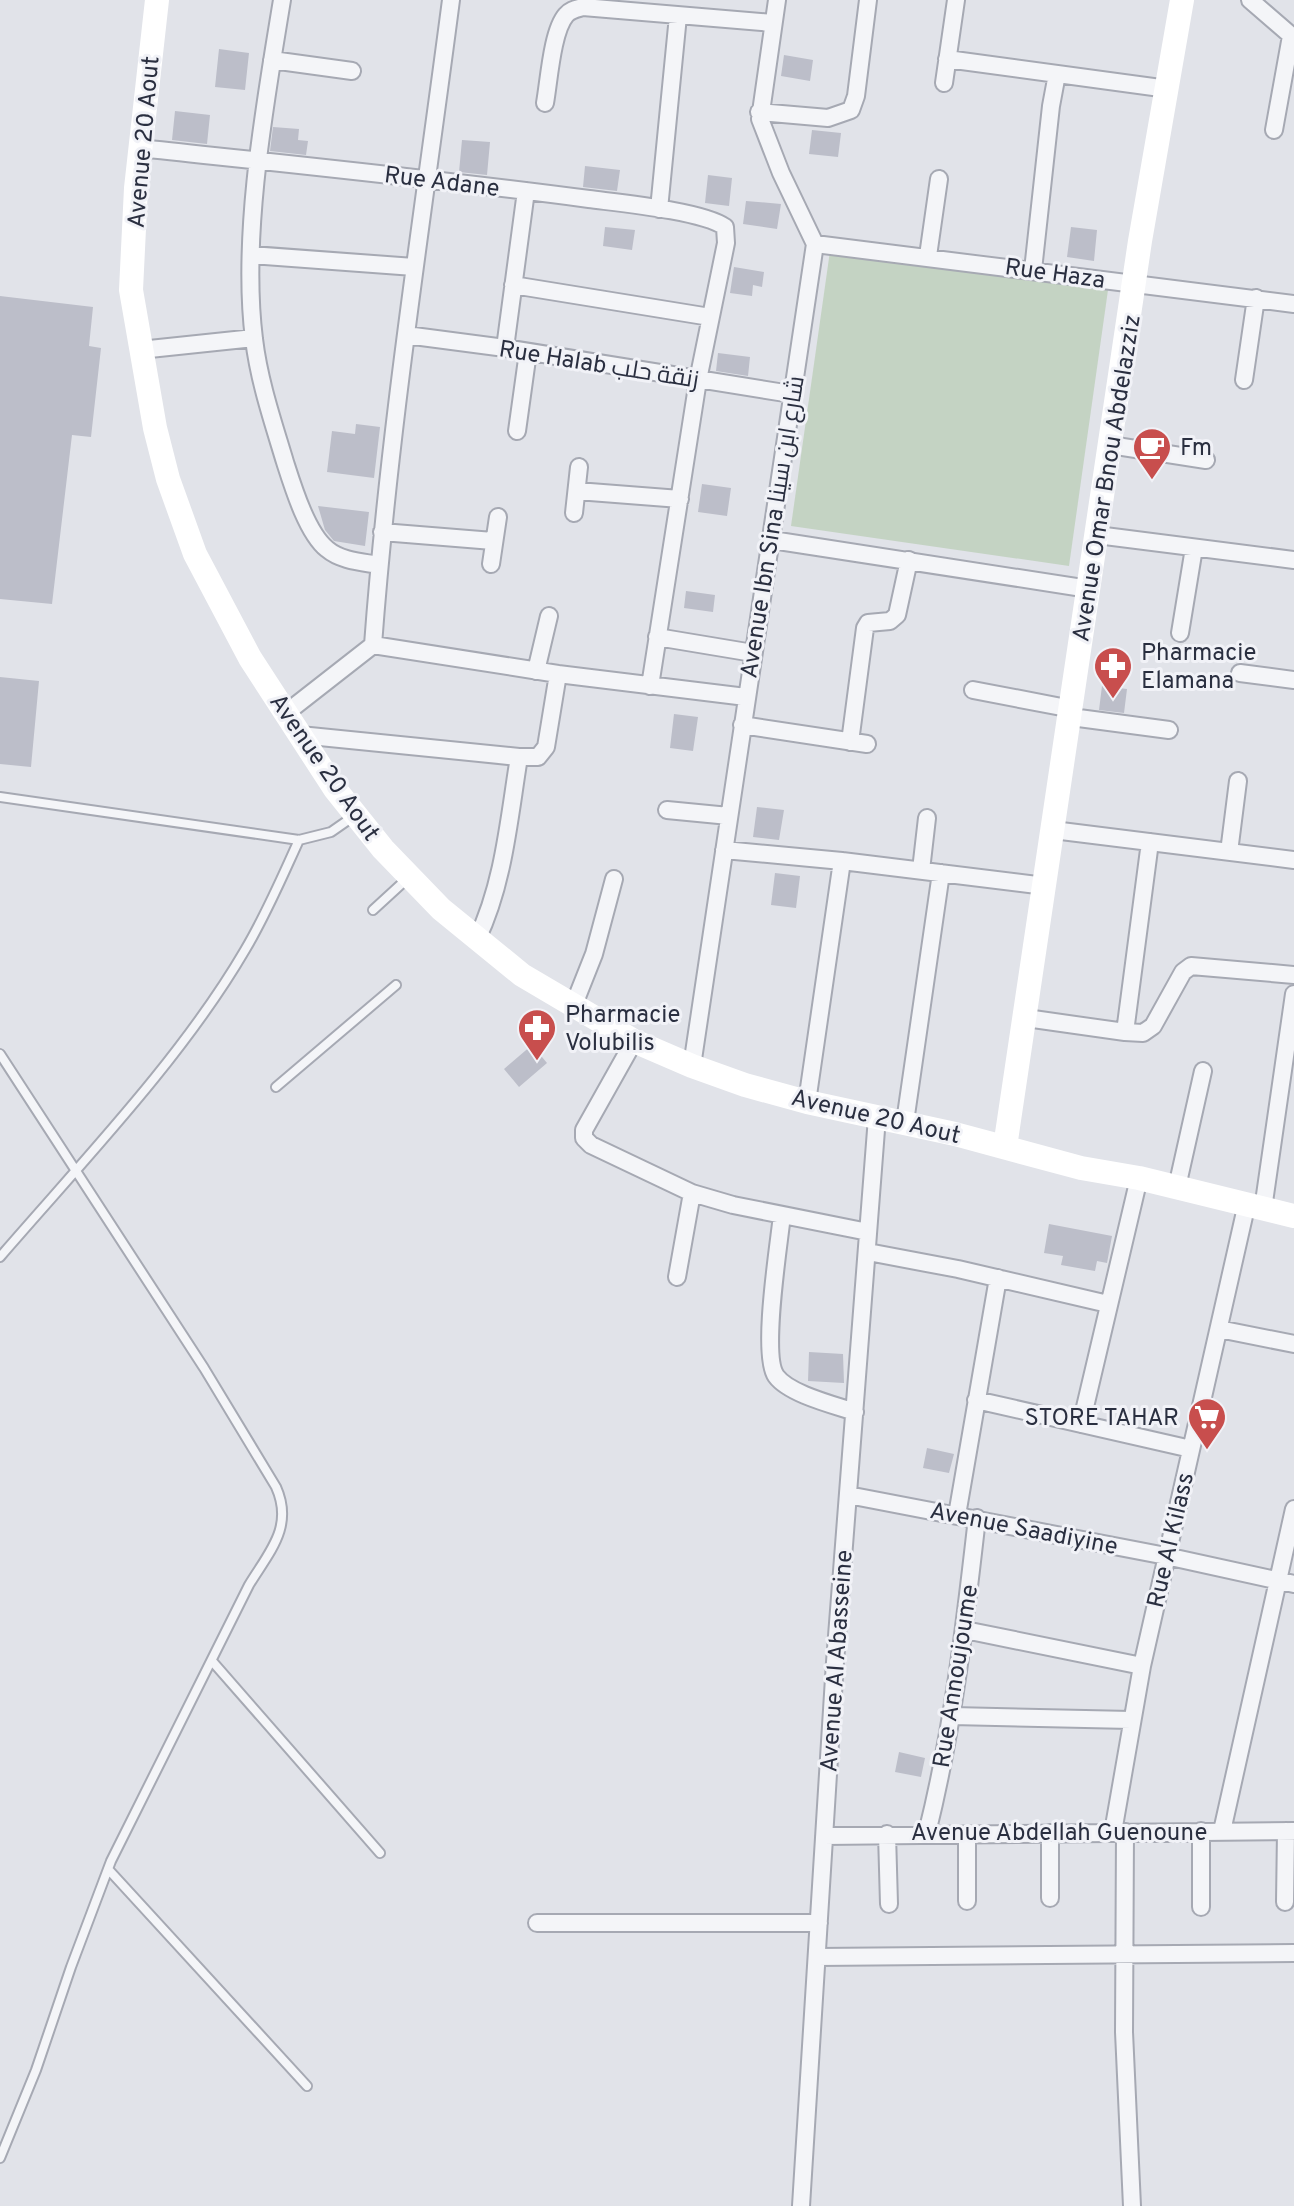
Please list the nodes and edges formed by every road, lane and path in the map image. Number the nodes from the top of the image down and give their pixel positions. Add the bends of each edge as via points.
1 (154, 0) edge
2 (282, 0) edge
3 (451, 0) edge
4 (777, 0) edge
5 (868, 0) edge
6 (956, 0) edge
7 (1182, 0) edge
8 (1250, 0) edge
9 (678, 16) junction
10 (772, 23) junction
11 (1292, 37) edge
12 (947, 59) junction
13 (272, 60) junction
14 (352, 71) dead end
15 (1057, 74) junction
16 (944, 83) dead end
17 (1168, 89) junction
18 (545, 103) dead end
19 (759, 112) junction
20 (1274, 130) dead end
21 (139, 148) junction
22 (259, 161) junction
23 (429, 179) junction
24 (939, 179) dead end
25 (526, 191) junction
26 (659, 209) junction
27 (815, 244) junction
28 (252, 255) junction
29 (928, 256) junction
30 (414, 267) junction
31 (1033, 270) junction
32 (513, 285) junction
33 (1135, 285) junction
34 (1256, 298) junction
35 (1294, 304) edge
36 (710, 317) junction
37 (406, 335) junction
38 (254, 338) junction
39 (505, 348) junction
40 (140, 350) junction
41 (528, 352) junction
42 (698, 380) junction
43 (1244, 380) dead end
44 (791, 394) junction
45 (517, 431) dead end
46 (1110, 445) junction
47 (1206, 460) dead end
48 (579, 467) dead end
49 (577, 491) junction
50 (680, 499) junction
51 (574, 513) dead end
52 (498, 517) dead end
53 (382, 532) junction
54 (1097, 535) junction
55 (772, 540) junction
56 (493, 541) junction
57 (1194, 548) junction
58 (1294, 556) edge
59 (909, 560) junction
60 (491, 564) dead end
61 (379, 565) junction
62 (1089, 589) junction
63 (549, 616) dead end
64 (1180, 633) dead end
65 (657, 637) junction
66 (373, 645) junction
67 (753, 653) junction
68 (536, 671) junction
69 (1240, 673) dead end
70 (558, 674) junction
71 (1294, 680) edge
72 (650, 686) junction
73 (973, 690) dead end
74 (746, 697) junction
75 (286, 713) junction
76 (1071, 713) junction
77 (742, 725) junction
78 (1169, 730) dead end
79 (300, 735) junction
80 (850, 742) junction
81 (867, 744) dead end
82 (519, 757) junction
83 (1238, 781) dead end
84 (0, 797) edge
85 (667, 810) dead end
86 (354, 816) junction
87 (729, 816) junction
88 (927, 818) dead end
89 (1053, 830) junction
90 (299, 840) junction
91 (1150, 842) junction
92 (724, 850) junction
93 (1229, 852) junction
94 (1294, 860) edge
95 (842, 861) junction
96 (921, 870) junction
97 (941, 873) junction
98 (409, 877) junction
99 (614, 879) dead end
100 (1045, 886) junction
101 (373, 910) dead end
102 (477, 939) junction
103 (1294, 975) edge
104 (396, 985) dead end
105 (1294, 994) edge
106 (573, 1007) junction
107 (1026, 1018) junction
108 (1125, 1032) junction
109 (634, 1041) junction
110 (0, 1054) edge
111 (692, 1066) junction
112 (1203, 1071) dead end
113 (276, 1087) dead end
114 (807, 1102) junction
115 (877, 1117) junction
116 (905, 1122) junction
117 (1005, 1147) junction
118 (75, 1169) junction
119 (1139, 1178) junction
120 (1177, 1187) junction
121 (692, 1193) junction
122 (1255, 1206) junction
123 (782, 1215) junction
124 (1294, 1216) edge
125 (868, 1232) junction
126 (868, 1252) junction
127 (0, 1257) edge
128 (677, 1277) dead end
129 (998, 1278) junction
130 (1108, 1304) junction
131 (1219, 1329) junction
132 (1294, 1344) edge
133 (976, 1400) junction
134 (855, 1412) junction
135 (1081, 1424) junction
136 (1191, 1449) junction
137 (848, 1495) junction
138 (1294, 1509) edge
139 (957, 1515) junction
140 (977, 1518) junction
141 (1166, 1556) junction
142 (1276, 1580) junction
143 (1294, 1584) edge
144 (965, 1630) junction
145 (212, 1661) junction
146 (1142, 1666) junction
147 (952, 1716) junction
148 (1131, 1720) junction
149 (1201, 1831) junction
150 (1222, 1831) junction
151 (1290, 1831) edge
152 (1119, 1832) junction
153 (927, 1833) junction
154 (1050, 1833) junction
155 (887, 1834) junction
156 (967, 1834) junction
157 (824, 1836) junction
158 (380, 1853) dead end
159 (108, 1869) junction
160 (1050, 1898) dead end
161 (967, 1901) dead end
162 (1285, 1902) dead end
163 (889, 1904) dead end
164 (1201, 1907) dead end
165 (537, 1923) dead end
166 (819, 1923) junction
167 (1294, 1953) edge
168 (1125, 1954) junction
169 (817, 1957) junction
170 (307, 2086) dead end
171 (0, 2158) edge
172 (801, 2206) edge
173 (1132, 2206) edge

1 - 21 street, Avenue 20 Aout
2 - 13 street
3 - 23 street
4 - 10 street
5 - 19 street via 851,110 828,118
6 - 12 street
7 - 17 street, Avenue Omar Bnou Abdelazziz
8 - 11 street
9 - 10 street
9 - 18 street via 583,7 568,12 559,26
9 - 26 street
10 - 19 street
11 - 20 street
12 - 15 street
12 - 16 street
13 - 14 street
13 - 22 street
15 - 17 street
15 - 31 street
17 - 33 street, Avenue Omar Bnou Abdelazziz
19 - 27 street
21 - 22 street, Rue Adane
21 - 40 street, Avenue 20 Aout via 131,290
22 - 23 street, Rue Adane
22 - 28 street
23 - 25 street, Rue Adane
23 - 30 street
24 - 29 street
25 - 26 street, Rue Adane
25 - 32 street
26 - 36 street, Rue Adane via 725,227
27 - 29 street, Rue Haza
27 - 44 street, Avenue Ibn Sina شارع ابن سينا
28 - 30 street
28 - 38 street
29 - 31 street, Rue Haza
30 - 37 street
31 - 33 street, Rue Haza
32 - 36 street
32 - 39 street
33 - 34 street, Rue Haza
33 - 46 street, Avenue Omar Bnou Abdelazziz
34 - 35 street, Rue Haza
34 - 43 street
36 - 42 street
37 - 39 street, Rue Halab زنقة حلب
37 - 53 street
38 - 40 street
38 - 61 street via 291,479 317,538 337,556
39 - 41 street, Rue Halab زنقة حلب
40 - 75 street, Avenue 20 Aout via 168,479 195,554
41 - 42 street, Rue Halab زنقة حلب
41 - 45 street
42 - 44 street, Rue Halab زنقة حلب
42 - 50 street
44 - 55 street, Avenue Ibn Sina شارع ابن سينا
46 - 47 street
46 - 54 street, Avenue Omar Bnou Abdelazziz
48 - 49 street
49 - 50 street
49 - 51 street
50 - 65 street
52 - 56 street
53 - 56 street
53 - 61 street
54 - 57 street
54 - 62 street, Avenue Omar Bnou Abdelazziz
55 - 59 street
55 - 67 street, Avenue Ibn Sina شارع ابن سينا
56 - 60 street
57 - 58 street
57 - 64 street
59 - 62 street
59 - 80 street via 897,615 865,628
61 - 66 street
62 - 76 street, Avenue Omar Bnou Abdelazziz
63 - 68 street
65 - 67 street
65 - 72 street
66 - 68 street
66 - 75 street
67 - 74 street, Avenue Ibn Sina شارع ابن سينا
68 - 70 street
69 - 71 street
70 - 72 street
70 - 82 street via 544,751 538,757
72 - 74 street
73 - 76 street
74 - 77 street, Avenue Ibn Sina شارع ابن سينا
75 - 79 street, Avenue 20 Aout
76 - 78 street
76 - 89 street, Avenue Omar Bnou Abdelazziz
77 - 80 street
77 - 87 street, Avenue Ibn Sina شارع ابن سينا
79 - 82 street
79 - 86 street, Avenue 20 Aout
80 - 81 street
82 - 102 street via 498,880
83 - 93 street
84 - 90 lane
85 - 87 street
86 - 90 lane via 331,832
86 - 98 street, Avenue 20 Aout
87 - 92 street, Avenue Ibn Sina شارع ابن سينا
88 - 96 street
89 - 91 street
89 - 100 street, Avenue Omar Bnou Abdelazziz
90 - 118 lane via 267,910 222,986
91 - 93 street
91 - 108 street
92 - 95 street
92 - 111 street, Avenue Ibn Sina شارع ابن سينا
93 - 94 street
95 - 96 street
95 - 114 street
96 - 97 street
97 - 100 street
97 - 116 street
98 - 101 lane
98 - 102 street, Avenue 20 Aout
99 - 106 street
100 - 107 street, Avenue Omar Bnou Abdelazziz
102 - 106 street, Avenue 20 Aout
103 - 108 street via 1191,966 1153,1026 1143,1033
104 - 113 lane
105 - 122 street, Rue Al Kilass
106 - 109 street, Avenue 20 Aout
107 - 108 street
107 - 117 street, Avenue Omar Bnou Abdelazziz
109 - 111 street, Avenue 20 Aout
109 - 121 street via 584,1138
110 - 118 lane
111 - 114 street, Avenue 20 Aout
112 - 120 street
114 - 115 street, Avenue 20 Aout
115 - 116 street, Avenue 20 Aout
115 - 125 street, Avenue Al Abasseine
116 - 117 street, Avenue 20 Aout
117 - 119 street, Avenue 20 Aout
118 - 127 lane
118 - 145 lane via 204,1368 283,1507 281,1529
119 - 120 street, Avenue 20 Aout
119 - 130 street
120 - 122 street, Avenue 20 Aout
121 - 123 street
121 - 128 street
122 - 124 street, Avenue 20 Aout
122 - 131 street, Rue Al Kilass
123 - 125 street
123 - 134 street via 772,1367 783,1383
125 - 126 street, Avenue Al Abasseine
126 - 129 street
126 - 134 street, Avenue Al Abasseine
129 - 130 street
129 - 133 street
130 - 135 street
131 - 132 street
131 - 136 street, Rue Al Kilass
133 - 135 street
133 - 139 street
134 - 137 street, Avenue Al Abasseine
135 - 136 street
136 - 141 street, Rue Al Kilass
137 - 139 street, Avenue Saadiyine
137 - 157 street, Avenue Al Abasseine
138 - 142 street
139 - 140 street, Avenue Saadiyine
140 - 141 street, Avenue Saadiyine
140 - 144 street, Rue Annoujoume
141 - 142 street, Avenue Saadiyine
141 - 146 street, Rue Al Kilass
142 - 143 street, Avenue Saadiyine
142 - 150 street
144 - 146 street
144 - 147 street, Rue Annoujoume
145 - 158 lane
145 - 159 lane
146 - 148 street, Rue Al Kilass
147 - 148 street
147 - 153 street, Rue Annoujoume
148 - 152 street, Rue Al Kilass
149 - 150 street, Avenue Abdellah Guenoune
149 - 152 street, Avenue Abdellah Guenoune
149 - 164 street
150 - 151 street, Avenue Abdellah Guenoune
151 - 162 street
152 - 154 street, Avenue Abdellah Guenoune
152 - 168 street, Rue Al Kilass
153 - 155 street, Avenue Abdellah Guenoune
153 - 156 street, Avenue Abdellah Guenoune
154 - 156 street, Avenue Abdellah Guenoune
154 - 160 street
155 - 157 street, Avenue Abdellah Guenoune
155 - 163 street
156 - 161 street
157 - 166 street, Avenue Al Abasseine
159 - 170 lane
159 - 171 lane
165 - 166 street
166 - 169 street, Avenue Al Abasseine
167 - 168 street
168 - 169 street
168 - 173 street, Rue Al Kilass
169 - 172 street, Avenue Al Abasseine

